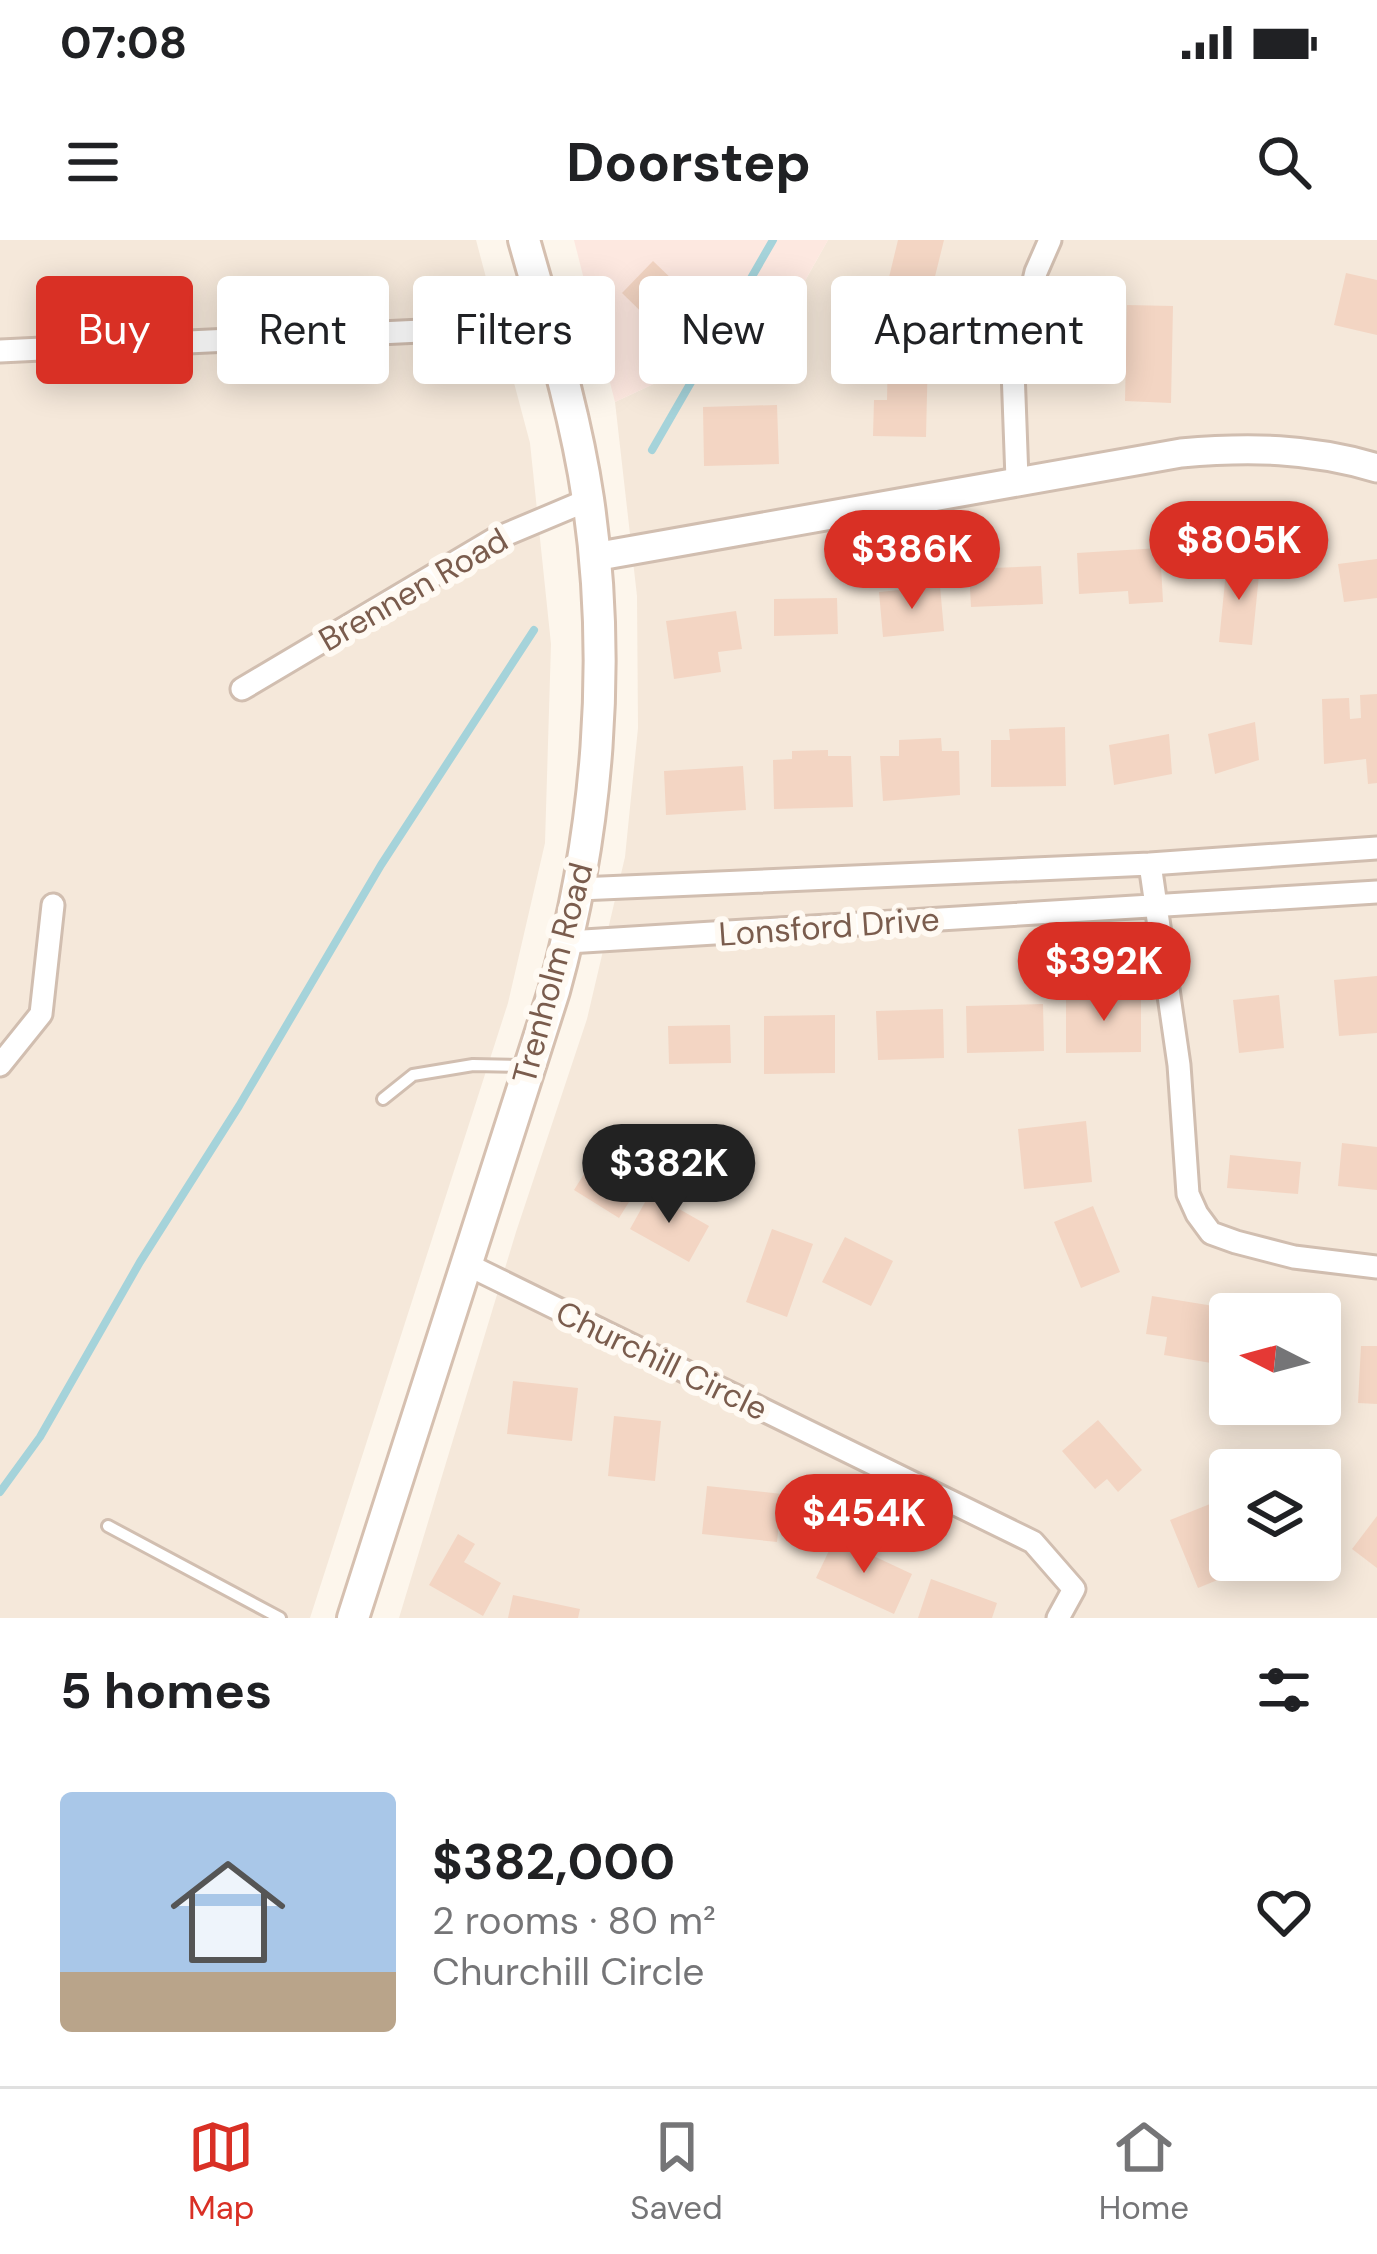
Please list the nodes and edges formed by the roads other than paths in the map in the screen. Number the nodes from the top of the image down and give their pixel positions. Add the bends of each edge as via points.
1 (524, 240) edge
2 (1050, 240) edge
3 (534, 276) edge
4 (413, 329) edge
5 (0, 351) edge
6 (561, 384) edge
7 (1377, 469) edge
8 (1018, 479) junction
9 (588, 500) junction
10 (594, 557) junction
11 (242, 688) dead end
12 (1377, 848) edge
13 (1150, 864) junction
14 (579, 890) junction
15 (1377, 892) edge
16 (53, 905) dead end
17 (1156, 906) junction
18 (568, 942) junction
19 (0, 1065) edge
20 (530, 1066) junction
21 (383, 1099) dead end
22 (464, 1263) junction
23 (1377, 1267) edge
24 (107, 1526) dead end
25 (280, 1618) edge
26 (352, 1618) edge
27 (1058, 1618) edge

1 - 3 main road, Trenholm Road
2 - 8 street via 1013,370
4 - 5 street
6 - 9 main road, Trenholm Road
7 - 8 street via 1318,453 1232,449
8 - 10 street
9 - 10 main road, Trenholm Road
9 - 11 street, Brennen Road via 493,540
10 - 14 main road, Trenholm Road via 599,711
12 - 13 street, Lonsford Drive
13 - 14 street, Lonsford Drive
13 - 17 street
14 - 18 main road, Trenholm Road
15 - 17 street, Lonsford Drive
16 - 19 street via 41,1014
17 - 18 street, Lonsford Drive
17 - 23 street via 1188,1194 1198,1214 1211,1233 1236,1243
18 - 20 main road, Trenholm Road
20 - 21 lane via 413,1075
20 - 22 main road, Trenholm Road
22 - 26 main road, Trenholm Road
22 - 27 street, Churchill Circle via 1033,1542 1074,1589
24 - 25 lane

